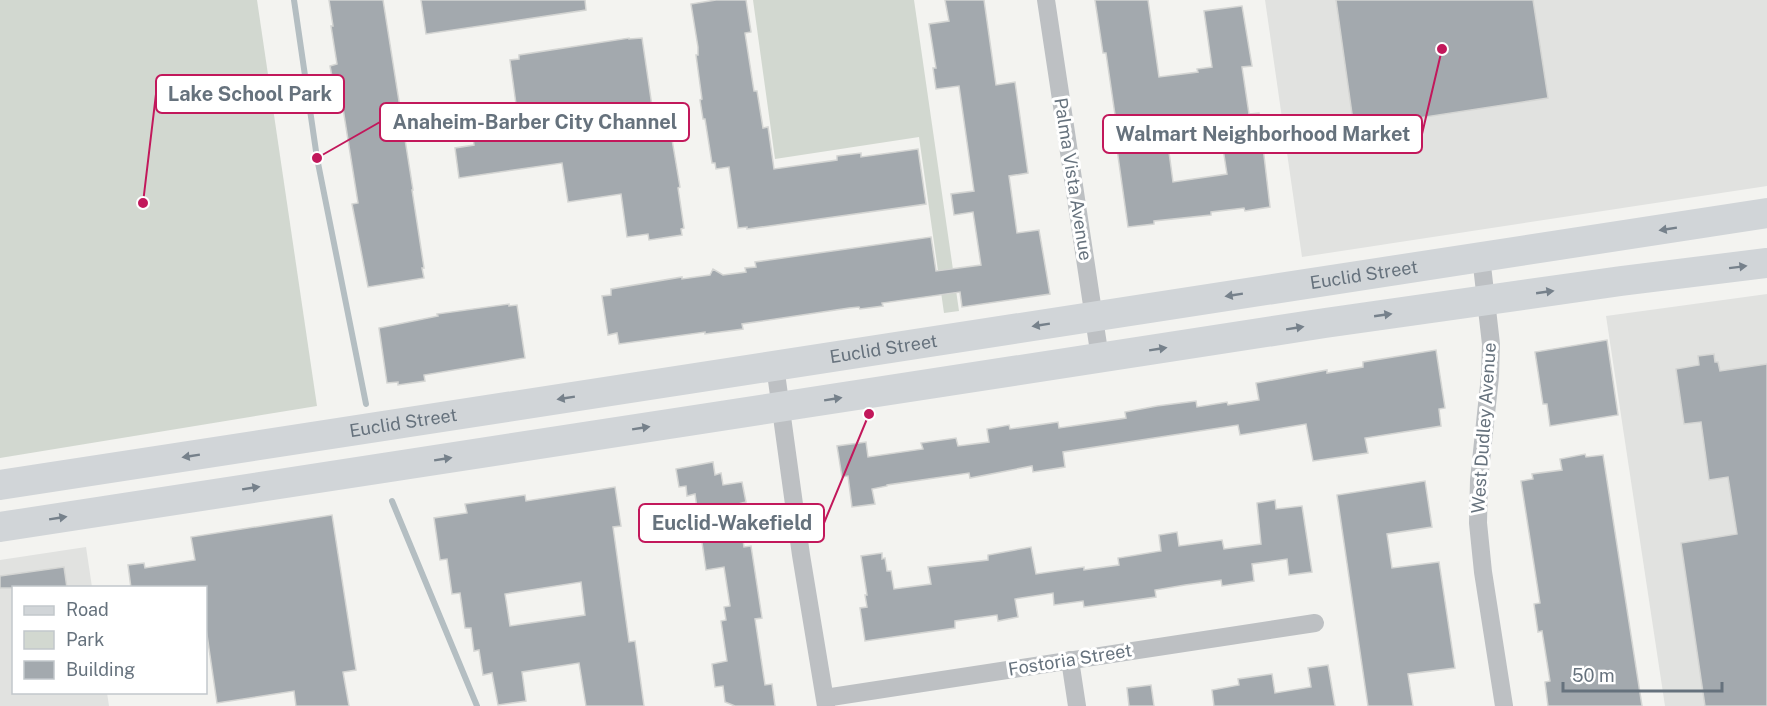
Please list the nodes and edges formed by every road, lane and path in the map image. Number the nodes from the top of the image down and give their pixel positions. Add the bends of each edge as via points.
1 (1046, 0) edge
2 (1767, 213) edge
3 (1481, 257) junction
4 (1767, 263) edge
5 (1487, 300) junction
6 (1095, 317) junction
7 (1100, 358) junction
8 (775, 366) junction
9 (781, 407) junction
10 (0, 485) edge
11 (0, 527) edge
12 (1315, 623) dead end
13 (1070, 660) junction
14 (826, 702) edge
15 (1077, 706) edge
16 (1504, 706) edge

1 - 6 street, Palma Vista Avenue
2 -> 3 main road, Euclid Street
3 - 5 street, West Dudley Avenue
3 -> 6 main road, Euclid Street
5 -> 4 main road
7 -> 5 main road
5 - 16 street, West Dudley Avenue via 1490,376 1478,523
6 - 7 street, Palma Vista Avenue
6 -> 8 main road, Euclid Street
9 -> 7 main road
8 - 9 street
8 -> 10 main road, Euclid Street
11 -> 9 main road
9 - 14 street
12 - 13 street, Fostoria Street
13 - 14 street, Fostoria Street
13 - 15 street

